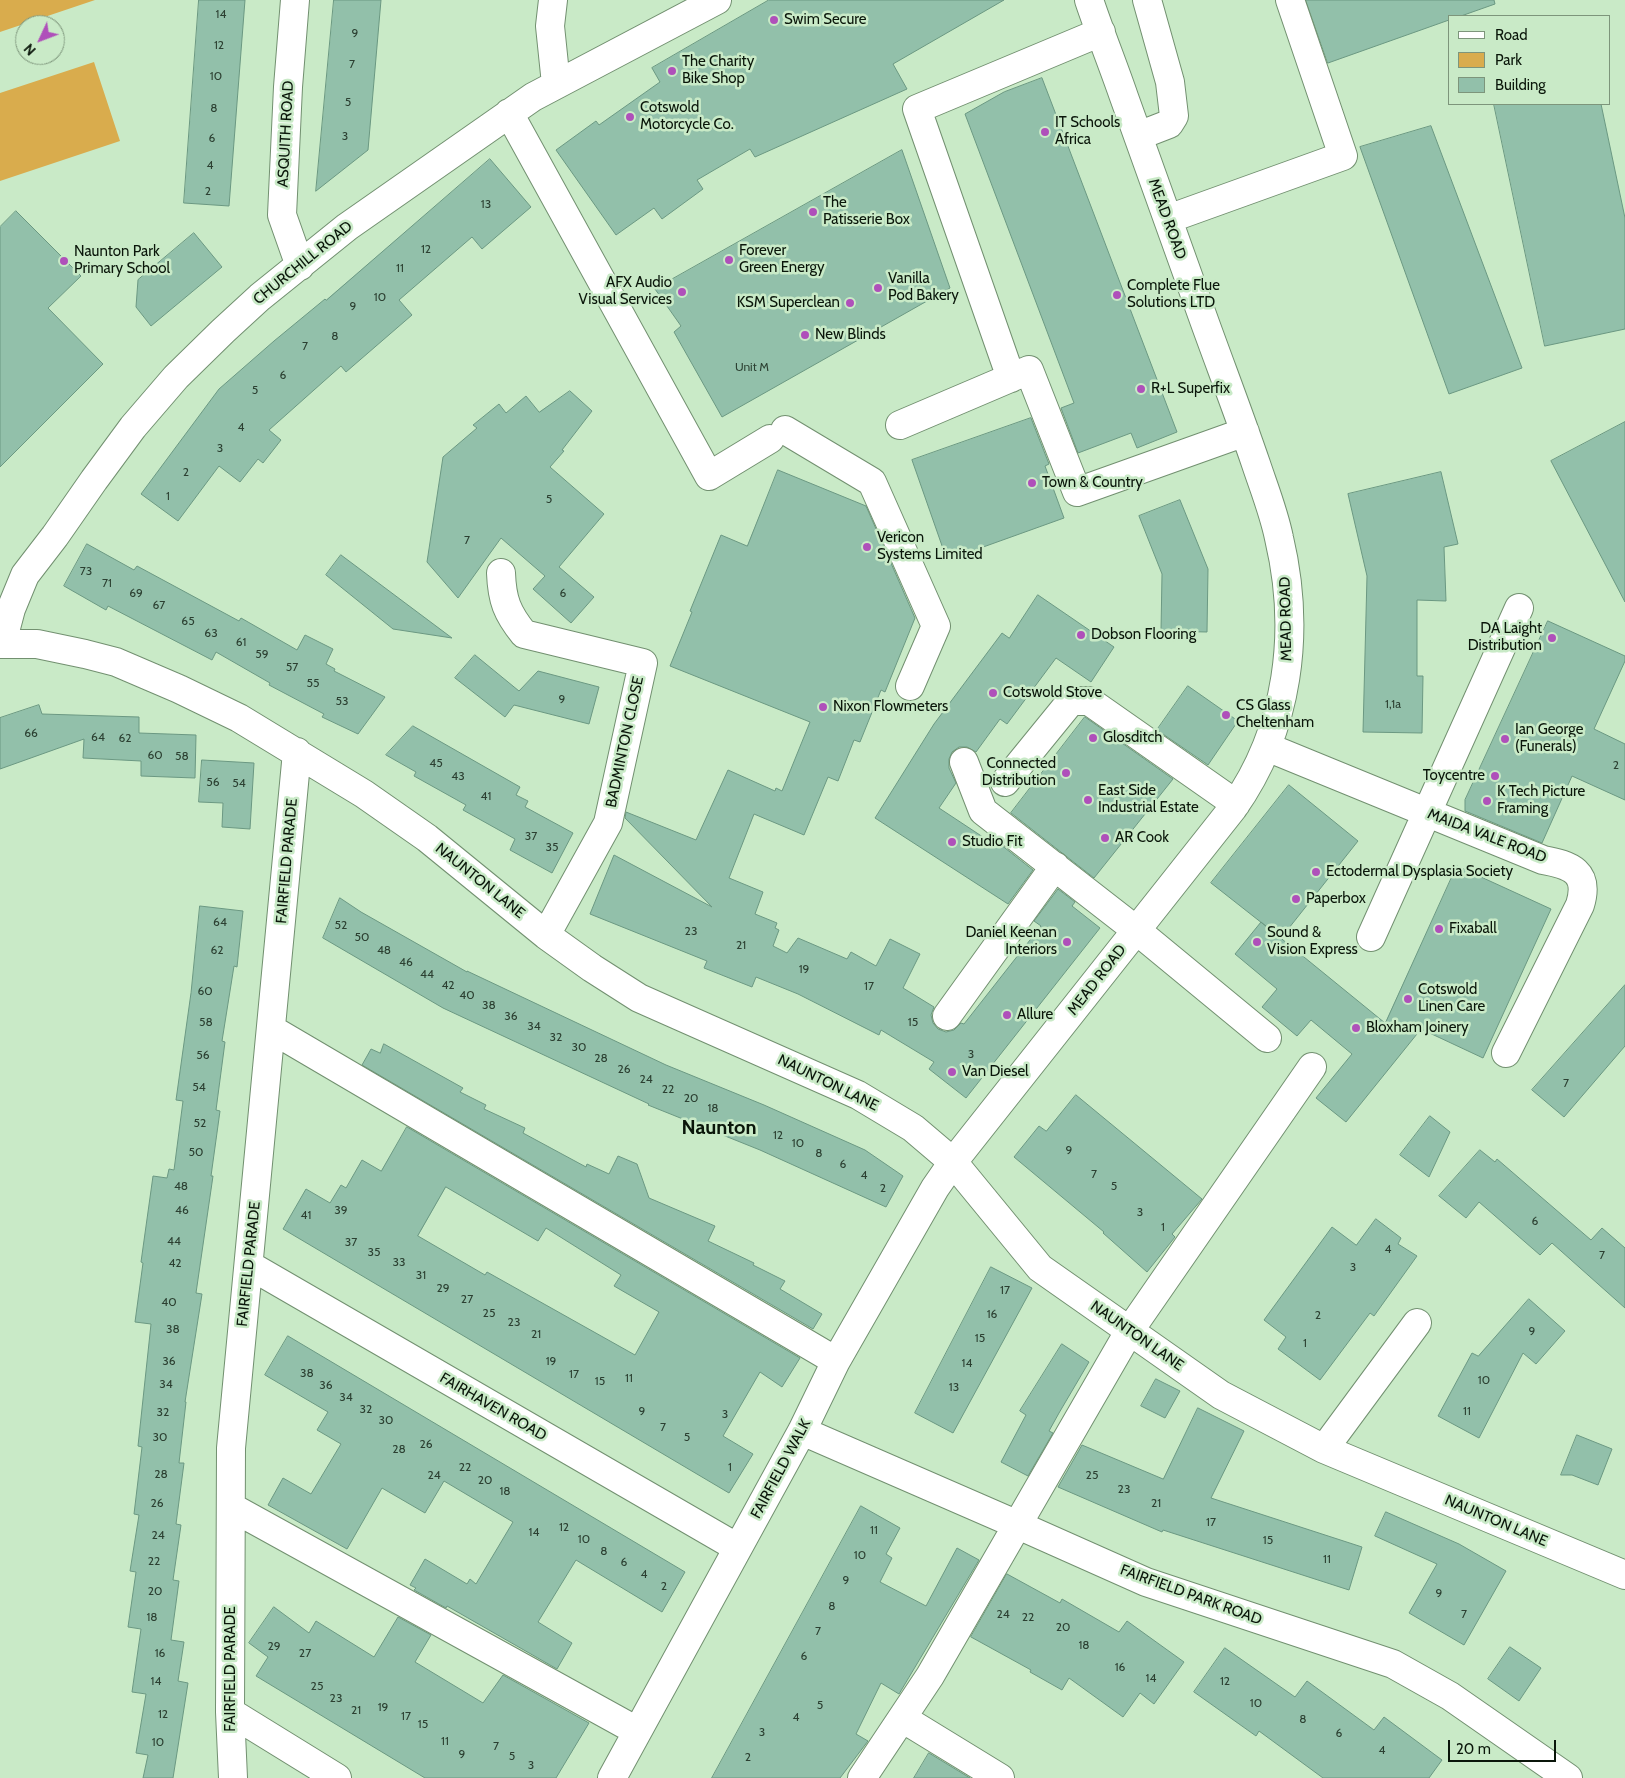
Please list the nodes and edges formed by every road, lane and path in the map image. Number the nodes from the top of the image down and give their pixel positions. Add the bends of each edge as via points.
1 (295, 0) edge
2 (553, 0) edge
3 (717, 0) edge
4 (1090, 0) edge
5 (1148, 0) edge
6 (1290, 0) edge
7 (1101, 32) junction
8 (556, 84) junction
9 (509, 113) junction
10 (1138, 136) junction
11 (1168, 219) junction
12 (300, 266) junction
13 (1011, 378) junction
14 (900, 425) dead end
15 (1245, 432) junction
16 (501, 573) dead end
17 (1519, 608) dead end
18 (1, 643) edge
19 (910, 686) dead end
20 (1267, 747) junction
21 (297, 752) junction
22 (964, 762) dead end
23 (1005, 782) dead end
24 (1236, 804) junction
25 (1428, 813) junction
26 (1055, 866) junction
27 (1136, 930) junction
28 (546, 935) junction
29 (1371, 938) dead end
30 (948, 1016) dead end
31 (271, 1029) junction
32 (1267, 1038) dead end
33 (1506, 1053) dead end
34 (1312, 1067) dead end
35 (953, 1162) junction
36 (249, 1265) junction
37 (1417, 1324) dead end
38 (1130, 1330) junction
39 (836, 1362) junction
40 (802, 1431) junction
41 (1324, 1449) junction
42 (231, 1507) junction
43 (1018, 1525) junction
44 (738, 1548) junction
45 (1625, 1575) edge
46 (230, 1712) junction
47 (902, 1718) junction
48 (637, 1731) junction
49 (233, 1778) edge
50 (337, 1778) edge
51 (612, 1778) edge
52 (862, 1778) edge
53 (1000, 1778) edge
54 (1568, 1778) edge

1 - 12 street, ASQUITH ROAD via 282,215
2 - 8 street via 550,26
3 - 8 street, CHURCHILL ROAD
4 - 7 street, MEAD ROAD
5 - 10 street via 1170,82 1174,116 1169,124
6 - 11 street via 1343,156
7 - 10 street, MEAD ROAD
7 - 13 street via 917,109
8 - 9 street, CHURCHILL ROAD
9 - 12 street, CHURCHILL ROAD via 347,227
9 - 19 street via 709,476 777,435 872,482 936,626
10 - 11 street, MEAD ROAD
11 - 15 street, MEAD ROAD
12 - 18 street, CHURCHILL ROAD via 222,331 133,427 25,576
13 - 14 street
13 - 15 street via 1029,370 1077,492
15 - 20 street, MEAD ROAD via 1279,537 1289,615 1286,682
16 - 28 street, BADMINTON CLOSE via 505,605 524,634 643,664 608,823
17 - 25 street
18 - 21 street, NAUNTON LANE via 38,644 116,662 239,718
20 - 24 street, MEAD ROAD
20 - 25 street, MAIDA VALE ROAD
21 - 28 street, NAUNTON LANE via 427,838
21 - 31 street, FAIRFIELD PARADE
22 - 26 street via 984,811
23 - 24 street via 1070,701 1089,701
24 - 27 street, MEAD ROAD
25 - 29 street
25 - 33 street, MAIDA VALE ROAD via 1543,860 1571,867 1582,883 1580,905
26 - 27 street
26 - 30 street
27 - 32 street
27 - 35 street, MEAD ROAD
28 - 35 street, NAUNTON LANE via 639,998 858,1095 913,1128
31 - 36 street, FAIRFIELD PARADE
31 - 39 street
34 - 38 street
35 - 38 street, NAUNTON LANE via 1040,1268
35 - 39 street, FAIRFIELD WALK
36 - 42 street, FAIRFIELD PARADE via 231,1448
36 - 44 street, FAIRHAVEN ROAD
37 - 41 street
38 - 41 street, NAUNTON LANE via 1221,1394
38 - 43 street
39 - 40 street, FAIRFIELD WALK
40 - 43 street, FAIRFIELD PARK ROAD
40 - 44 street, FAIRFIELD WALK
41 - 45 street, NAUNTON LANE
42 - 46 street, FAIRFIELD PARADE
42 - 48 street
43 - 47 street
43 - 54 street, FAIRFIELD PARK ROAD via 1146,1582 1393,1664 1450,1696
44 - 48 street, FAIRFIELD WALK
46 - 49 street, FAIRFIELD PARADE
46 - 50 street
47 - 52 street
47 - 53 street
48 - 51 street, FAIRFIELD WALK

